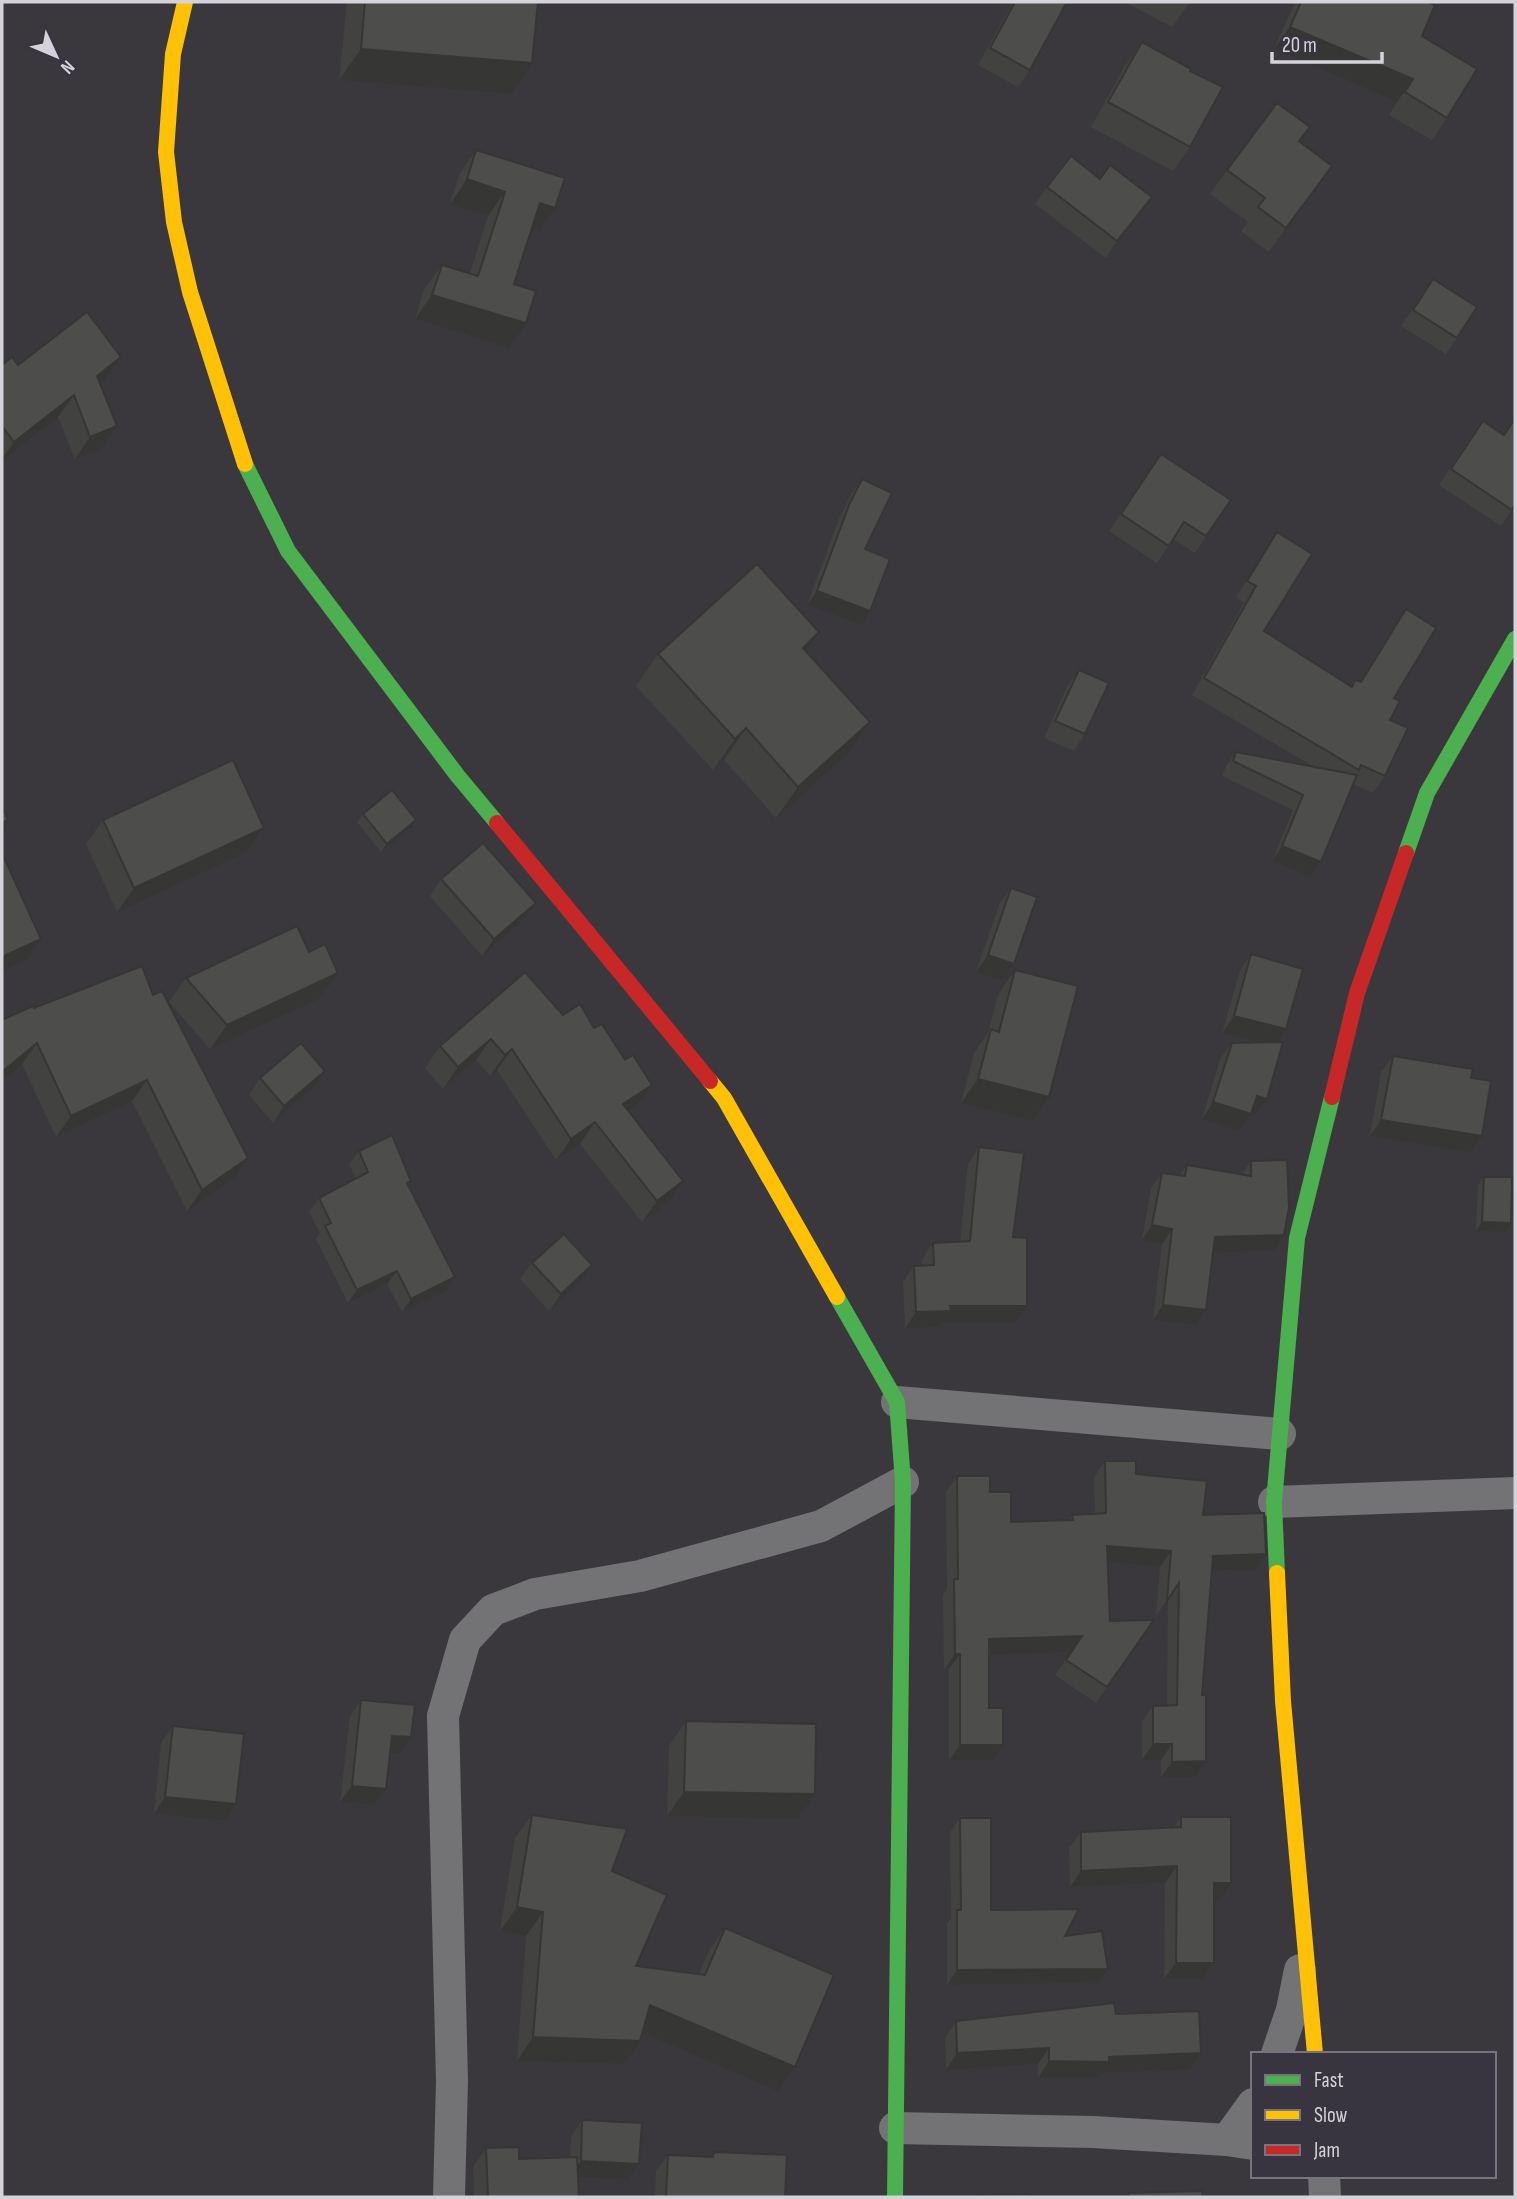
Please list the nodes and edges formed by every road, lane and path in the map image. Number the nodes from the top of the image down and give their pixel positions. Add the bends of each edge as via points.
1 (185, 2) edge
2 (1515, 639) edge
3 (897, 1402) junction
4 (1280, 1434) junction
5 (903, 1482) junction
6 (1515, 1493) edge
7 (1274, 1502) junction
8 (1305, 1934) junction
9 (1278, 2052) edge
10 (1315, 2052) edge
11 (1251, 2110) edge
12 (895, 2128) junction
13 (1240, 2142) edge
14 (1324, 2178) edge
15 (449, 2197) edge
16 (895, 2197) edge
17 (1325, 2197) edge

1 - 3 street via 173,54 166,152 174,222 190,292 246,467 282,539 457,775 724,1098
2 - 4 street via 1427,793 1357,993 1297,1238
3 - 4 street
3 - 5 street
4 - 7 street
5 - 12 street
5 - 15 street via 821,1526 640,1576 535,1594 493,1610 466,1640 443,1716 452,2081
6 - 7 street
7 - 8 street via 1283,1701
8 - 9 street via 1299,1981
8 - 10 street
11 - 13 street
12 - 13 street
12 - 16 street
14 - 17 street

